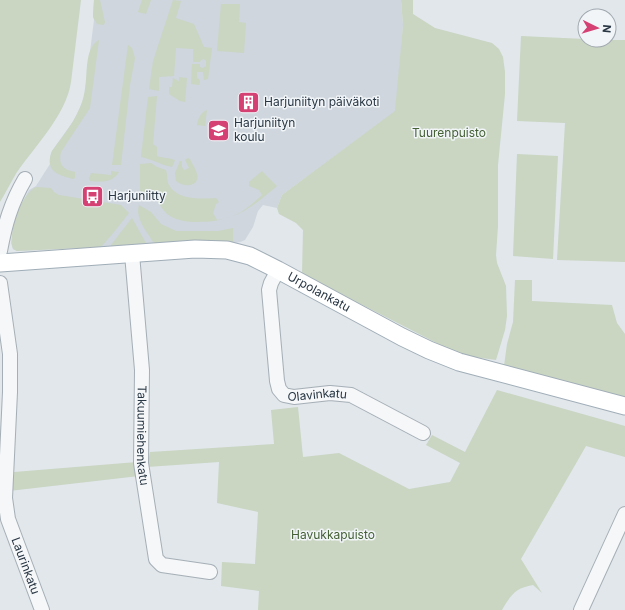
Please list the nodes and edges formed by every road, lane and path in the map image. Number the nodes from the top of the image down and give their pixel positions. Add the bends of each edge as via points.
1 (25, 178) dead end
2 (0, 251) edge
3 (132, 254) junction
4 (0, 263) edge
5 (278, 270) junction
6 (0, 283) edge
7 (625, 406) edge
8 (423, 433) dead end
9 (625, 514) edge
10 (210, 572) dead end
11 (42, 610) edge
12 (581, 610) edge

1 - 2 street via 8,215
3 - 4 main road, Urpolankatu
3 - 5 main road, Urpolankatu via 195,249 227,250 250,256
3 - 10 street, Takuumiehenkatu via 142,370 141,463 156,559 162,565
5 - 7 main road, Urpolankatu via 402,337 459,362
5 - 8 street, Olavinkatu via 269,290 277,381 284,396 330,393 351,395
6 - 11 street, Laurinkatu via 10,354 5,498 8,519
9 - 12 street

